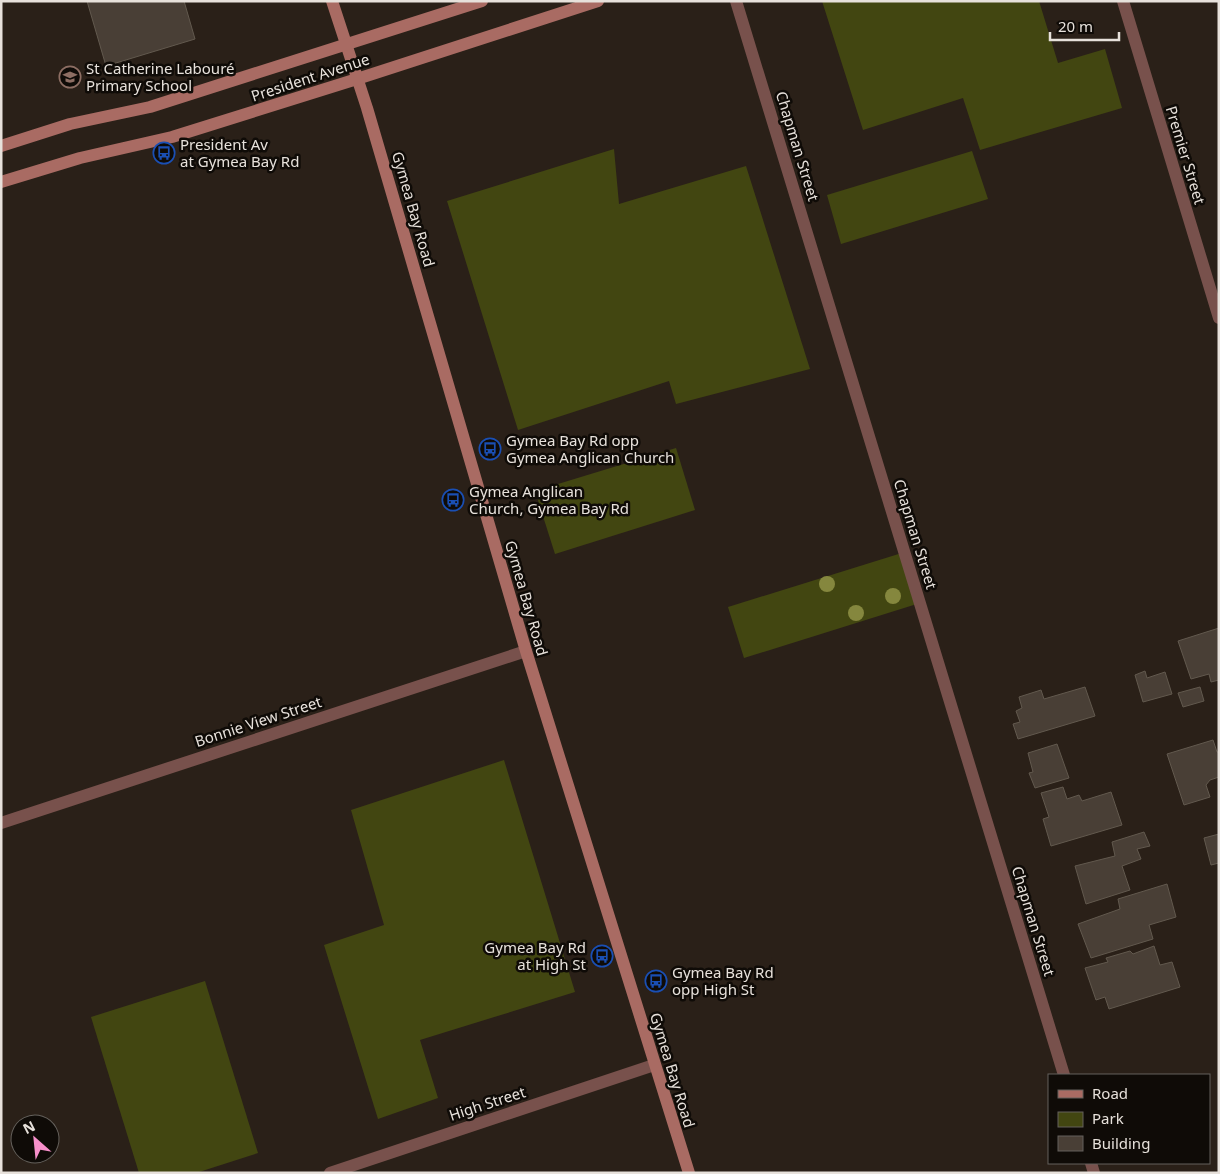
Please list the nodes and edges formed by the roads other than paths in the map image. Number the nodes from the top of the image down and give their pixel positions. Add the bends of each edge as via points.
1 (332, 1) edge
2 (482, 1) edge
3 (598, 1) edge
4 (736, 1) edge
5 (1123, 1) edge
6 (346, 44) junction
7 (358, 79) junction
8 (1, 146) edge
9 (1, 182) edge
10 (1219, 318) edge
11 (526, 651) junction
12 (1, 823) edge
13 (654, 1065) junction
14 (1064, 1074) edge
15 (330, 1173) edge
16 (689, 1173) edge

1 - 6 street, Gymea Bay Road
2 - 6 street, President Avenue
3 - 7 street, President Avenue
4 - 14 street, Chapman Street
5 - 10 street, Premier Street
6 - 7 street, Gymea Bay Road
6 - 8 street, President Avenue via 150,107 70,124
7 - 9 street, President Avenue via 172,137 80,158
7 - 11 street, Gymea Bay Road
11 - 12 street, Bonnie View Street
11 - 13 street, Gymea Bay Road
13 - 15 street, High Street
13 - 16 street, Gymea Bay Road

